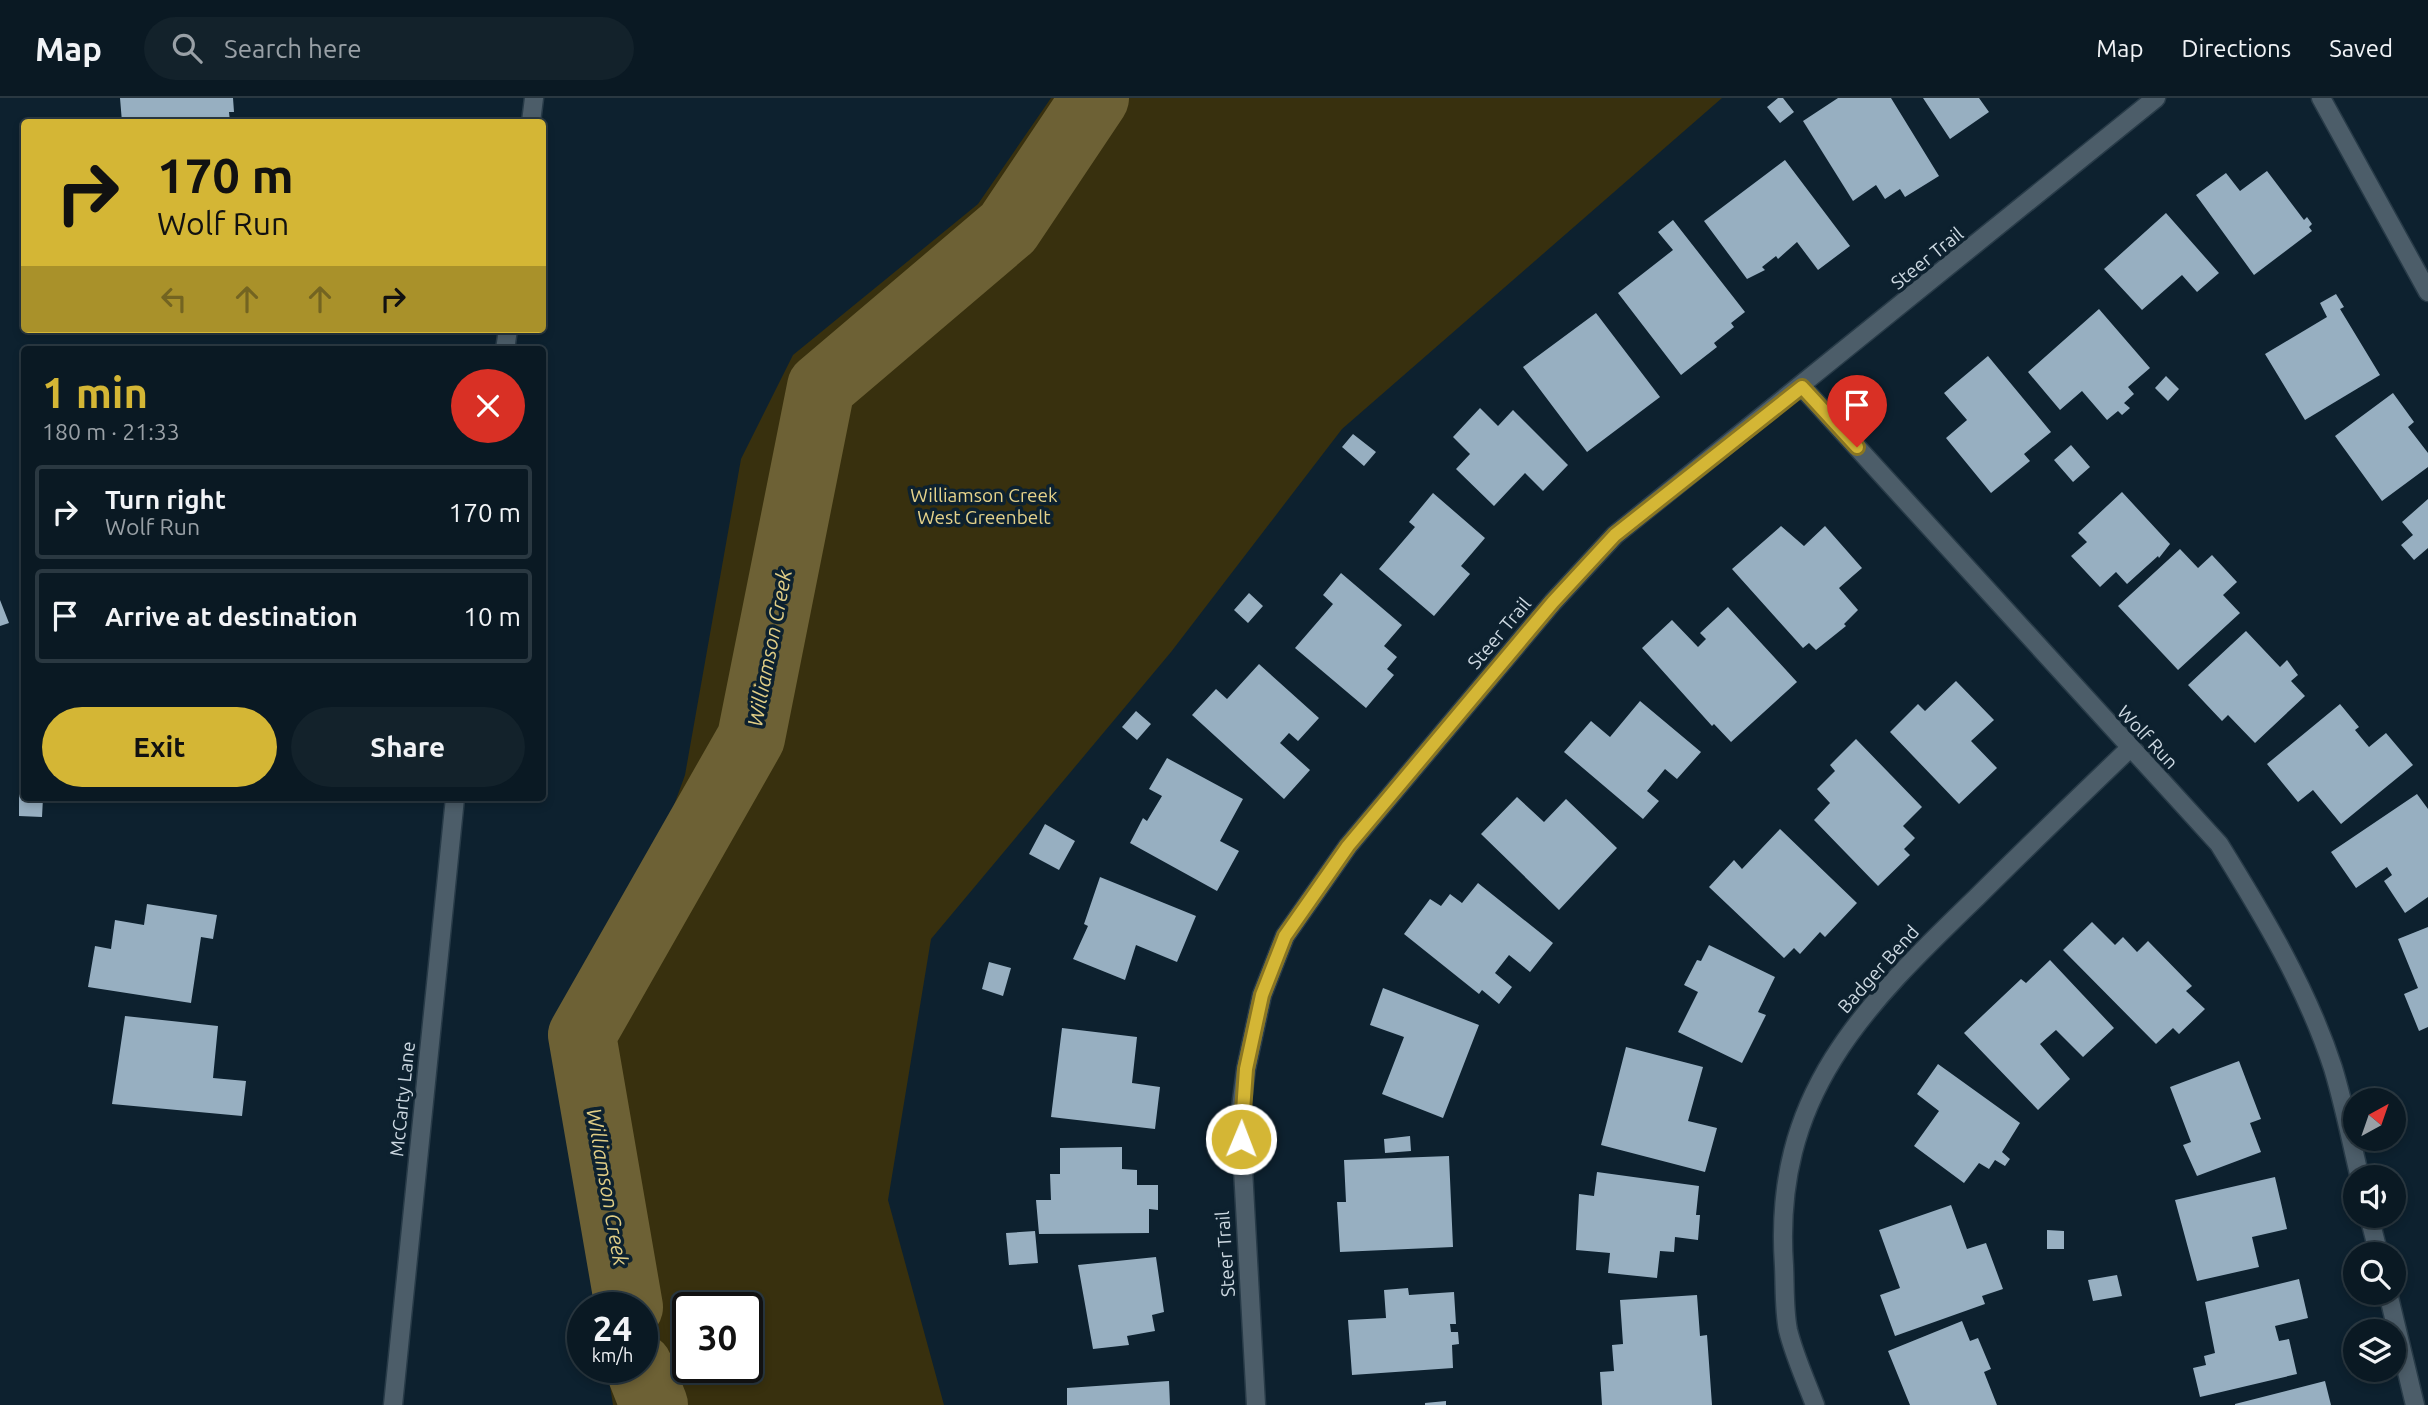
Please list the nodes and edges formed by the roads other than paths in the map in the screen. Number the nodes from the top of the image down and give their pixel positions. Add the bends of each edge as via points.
1 (534, 98) edge
2 (2156, 98) edge
3 (2321, 98) edge
4 (531, 119) edge
5 (2428, 292) edge
6 (1802, 387) junction
7 (2129, 749) junction
8 (455, 801) edge
9 (2357, 1165) edge
10 (2391, 1305) edge
11 (393, 1405) edge
12 (1256, 1405) edge
13 (1815, 1405) edge
14 (2415, 1405) edge

1 - 4 street
2 - 6 street, Steer Trail
3 - 5 street
6 - 7 street, Wolf Run
6 - 12 street, Steer Trail via 1615,535 1348,846 1285,936 1262,995 1240,1115
7 - 9 street, Wolf Run via 2219,844 2268,922 2333,1068
7 - 13 street, Badger Bend via 1869,1005 1810,1098 1791,1153 1782,1235 1788,1329
8 - 11 street, McCarty Lane
10 - 14 street

